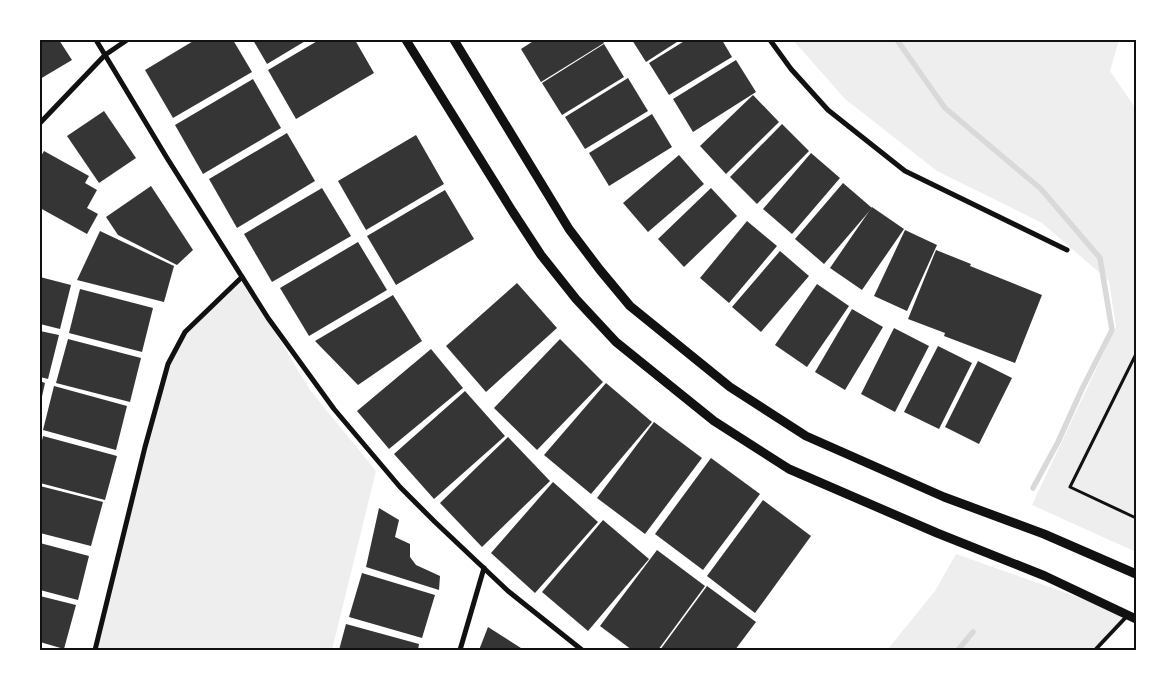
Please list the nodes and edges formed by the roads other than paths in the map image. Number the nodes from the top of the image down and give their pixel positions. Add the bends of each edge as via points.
1 (96, 40) edge
2 (127, 40) edge
3 (406, 40) edge
4 (454, 40) edge
5 (770, 40) edge
6 (105, 54) junction
7 (40, 123) edge
8 (1067, 250) dead end
9 (242, 277) junction
10 (484, 568) junction
11 (1136, 574) edge
12 (1132, 617) edge
13 (95, 650) edge
14 (460, 650) edge
15 (582, 650) edge
16 (1096, 650) edge

1 - 6 street
2 - 6 street
3 - 12 street via 541,255 616,342 714,420 789,470 1045,576
4 - 11 street via 569,229 600,270 630,306 730,387 806,436 944,497 1044,534
5 - 8 street via 828,110 905,171
6 - 7 street
6 - 9 street
9 - 10 street via 334,410 400,487
9 - 13 street via 185,332 168,364
10 - 14 street
10 - 15 street
12 - 16 lane

